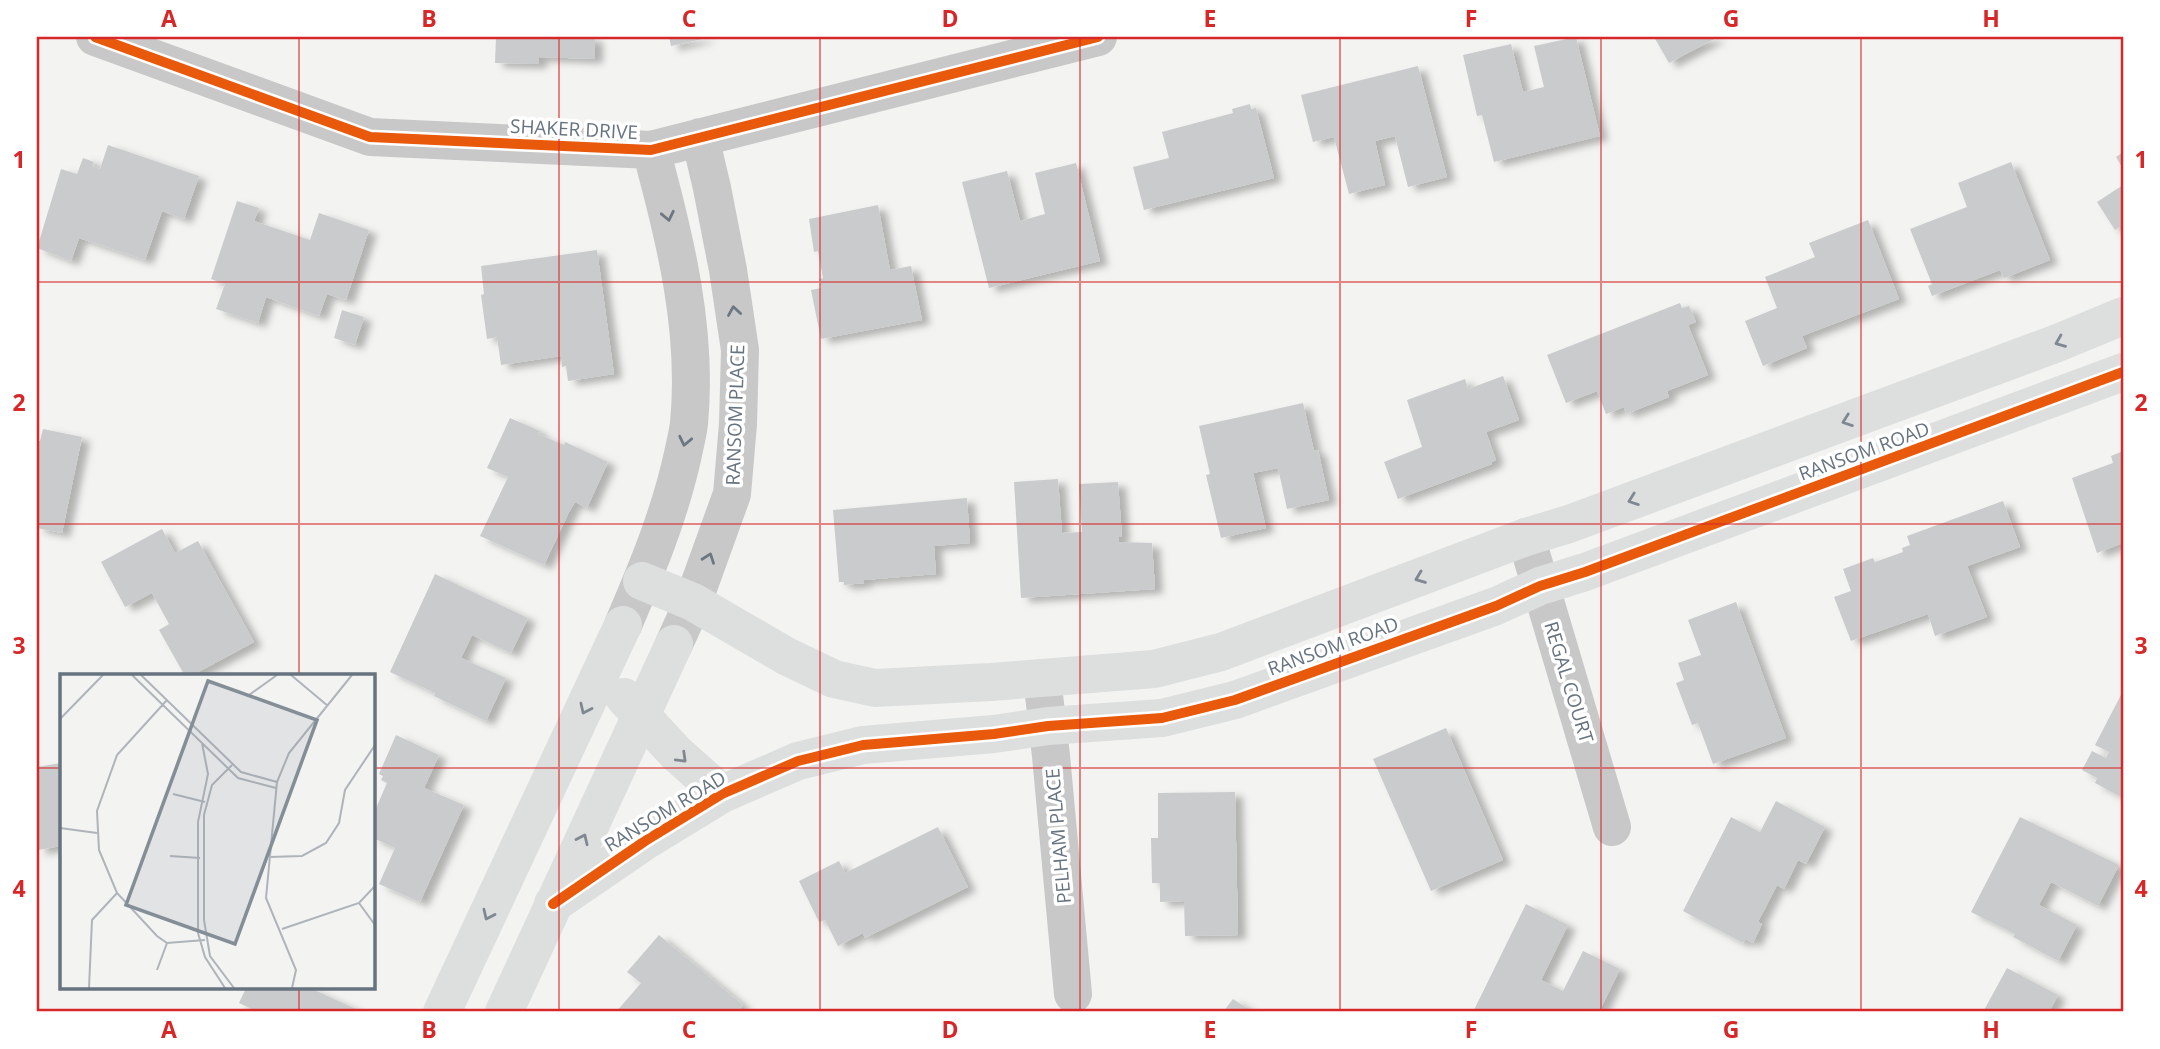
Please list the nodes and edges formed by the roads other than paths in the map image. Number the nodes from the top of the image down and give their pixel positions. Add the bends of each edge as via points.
1 (96, 37) edge
2 (1098, 37) edge
3 (700, 137) junction
4 (651, 150) junction
5 (2123, 316) edge
6 (2123, 372) edge
7 (1526, 537) junction
8 (642, 580) junction
9 (1540, 586) junction
10 (693, 602) junction
11 (674, 644) joint
12 (602, 672) junction
13 (1042, 678) junction
14 (640, 715) junction
15 (1048, 726) junction
16 (722, 794) junction
17 (1612, 827) dead end
18 (553, 904) junction
19 (1073, 994) dead end
20 (442, 1012) edge
21 (504, 1012) edge

1 - 4 street, SHAKER DRIVE via 370,137
2 - 3 street, SHAKER DRIVE
3 - 4 street, SHAKER DRIVE
10 -> 3 street, RANSOM PLACE via 732,494 740,350
4 -> 8 street via 682,282 691,357 689,424 675,489
5 -> 7 street, RANSOM ROAD
6 - 9 street, RANSOM ROAD
7 - 9 street, REGAL COURT
7 -> 13 street, RANSOM ROAD via 1221,652 1154,669
8 - 10 street, RANSOM ROAD
8 - 12 street
9 - 15 street, RANSOM ROAD via 1235,700 1162,718
9 - 17 street, REGAL COURT
10 - 11 street, RANSOM PLACE
10 - 13 street, RANSOM ROAD via 834,679 876,688
11 - 14 street, RANSOM ROAD
12 - 14 street
12 -> 20 street
13 - 15 street, PELHAM PLACE
14 -> 16 street
18 -> 14 street, RANSOM ROAD
15 - 16 street, RANSOM ROAD via 863,745 798,761
15 - 19 street, PELHAM PLACE
16 - 18 street, RANSOM ROAD
18 - 21 street, RANSOM ROAD

